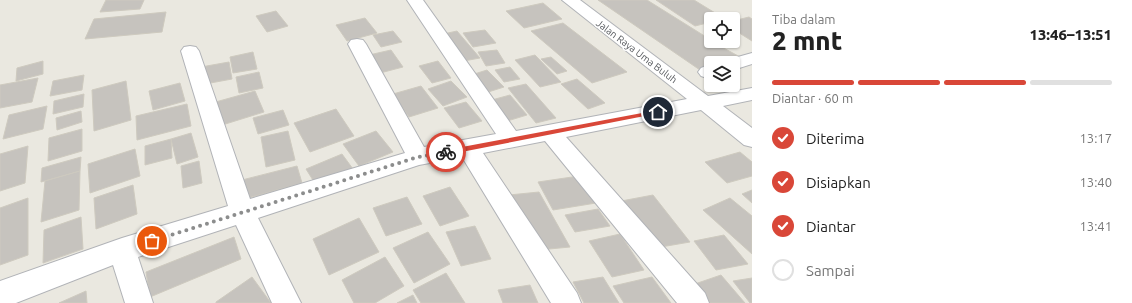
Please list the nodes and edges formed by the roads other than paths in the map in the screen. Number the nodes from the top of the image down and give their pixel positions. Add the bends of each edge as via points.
1 (415, 0) edge
2 (570, 0) edge
3 (357, 44) dead end
4 (190, 51) dead end
5 (752, 58) edge
6 (740, 62) edge
7 (752, 94) edge
8 (704, 103) junction
9 (550, 132) junction
10 (510, 139) junction
11 (752, 139) edge
12 (468, 148) junction
13 (418, 157) junction
14 (242, 212) junction
15 (122, 250) junction
16 (0, 295) edge
17 (139, 303) edge
18 (287, 303) edge
19 (567, 303) edge
20 (695, 303) edge

1 - 10 street
2 - 8 street, Jalan Raya Uma Buluh
3 - 13 street
4 - 14 street
5 - 6 street
7 - 8 street
8 - 9 street
8 - 11 street, Jalan Raya Uma Buluh
9 - 10 street
9 - 20 street
10 - 12 street
12 - 13 street
12 - 19 street
13 - 14 street
14 - 15 street
14 - 18 street
15 - 16 street
15 - 17 street

